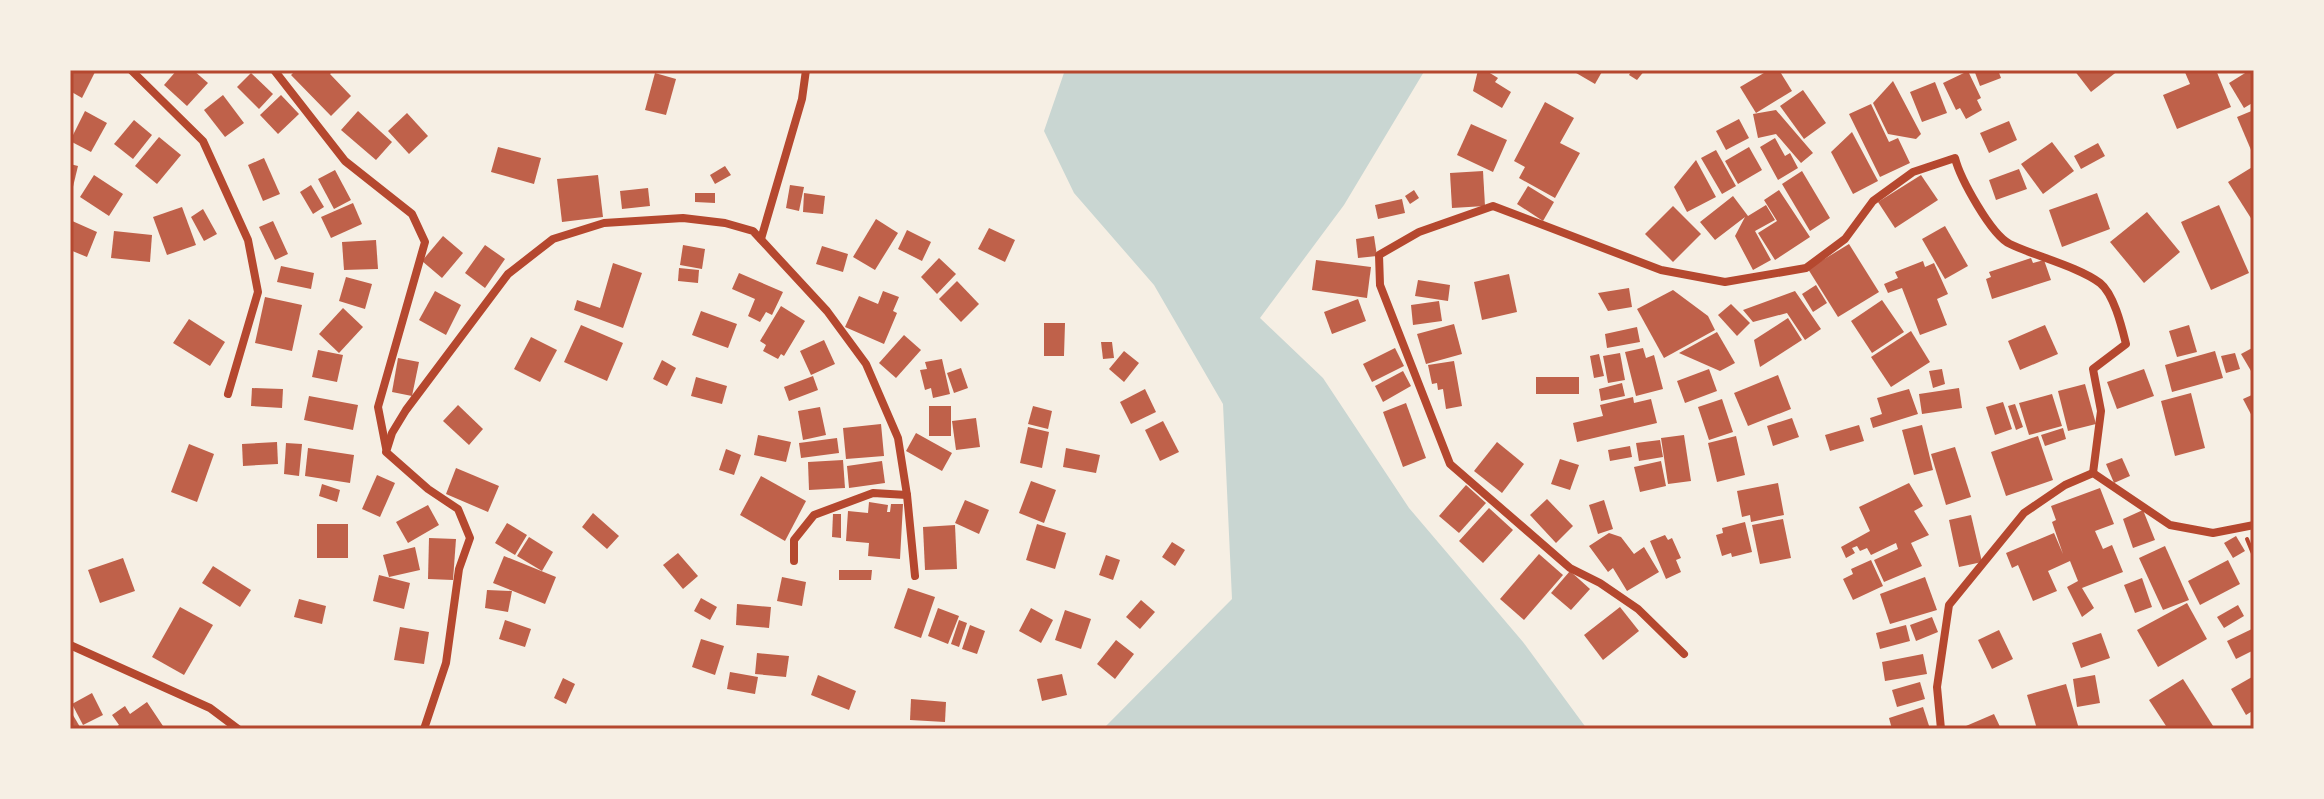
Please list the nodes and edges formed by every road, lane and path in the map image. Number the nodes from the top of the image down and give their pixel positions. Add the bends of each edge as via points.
1 (131, 70) edge
2 (274, 70) edge
3 (806, 70) edge
4 (761, 239) junction
5 (228, 394) dead end
6 (386, 452) junction
7 (2093, 473) junction
8 (907, 495) junction
9 (2254, 525) edge
10 (794, 561) dead end
11 (915, 576) dead end
12 (70, 645) edge
13 (1684, 654) dead end
14 (238, 729) edge
15 (424, 729) edge
16 (1941, 729) edge

1 - 5 street via 203,141 248,240 258,292
2 - 6 street via 345,161 412,214 425,242 378,407
3 - 4 street
4 - 6 street via 753,231 725,223 683,218 604,223 553,239 508,274 481,308 406,410
4 - 8 street via 827,311 866,364 898,438
6 - 15 street via 458,509 470,538 459,569 446,663
7 - 9 street via 2170,525 2213,533
7 - 13 street via 2101,411 2093,369 2126,344 2121,319 2102,284 2006,242 1981,211 1955,158 1913,172 1873,201 1845,239 1806,268 1725,282 1661,270 1493,206 1419,232 1379,255 1380,285 1450,464 1570,568 1638,609
7 - 16 street via 2024,513 1949,605 1937,687
8 - 10 street via 873,493 814,515 794,540
8 - 11 street
12 - 14 street via 210,708

